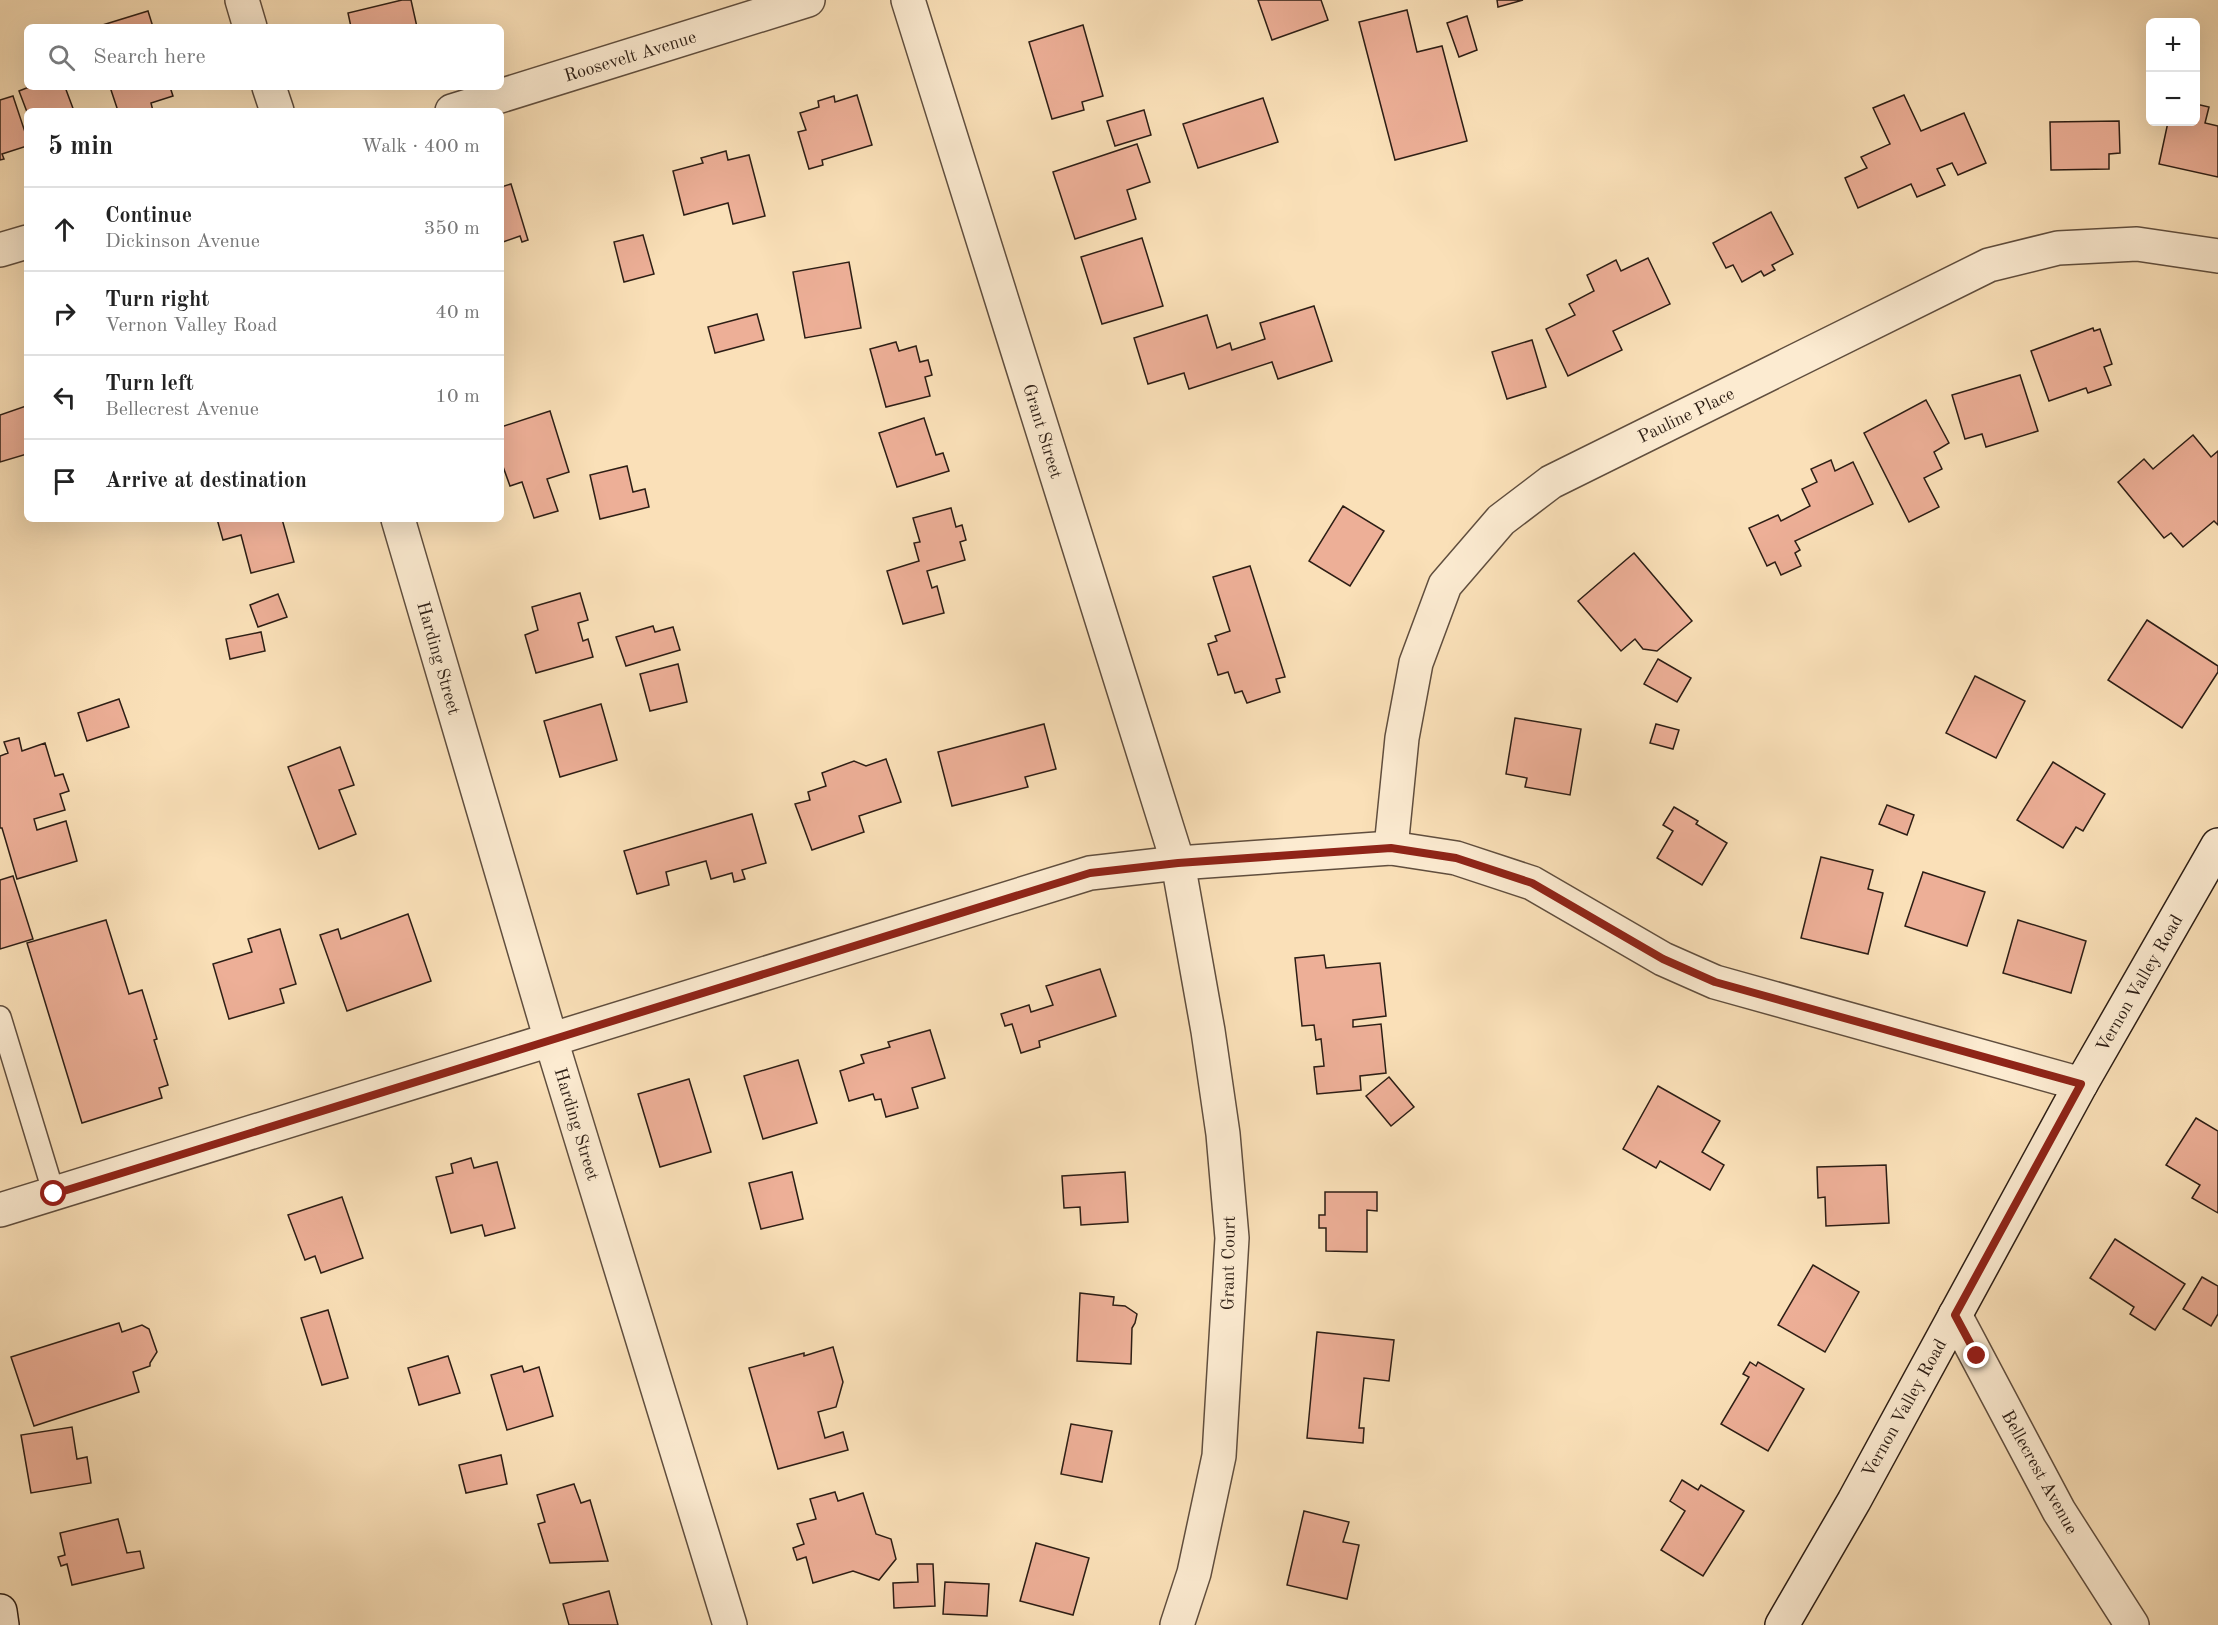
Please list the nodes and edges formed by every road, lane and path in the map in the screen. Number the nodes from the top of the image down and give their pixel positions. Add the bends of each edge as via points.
1 (242, 0) edge
2 (808, 0) edge
3 (908, 0) edge
4 (249, 24) edge
5 (270, 90) edge
6 (276, 108) edge
7 (462, 108) edge
8 (24, 243) edge
9 (0, 250) edge
10 (2218, 256) edge
11 (399, 522) edge
12 (2218, 845) edge
13 (1391, 848) junction
14 (1178, 863) junction
15 (0, 1017) edge
16 (551, 1040) junction
17 (2081, 1084) junction
18 (54, 1194) junction
19 (0, 1210) edge
20 (1955, 1315) junction
21 (0, 1611) edge
22 (2, 1625) edge
23 (730, 1625) edge
24 (1177, 1625) edge
25 (1782, 1625) edge
26 (2132, 1625) edge

1 - 4 street
2 - 7 street, Roosevelt Avenue
3 - 14 street, Grant Street
5 - 6 street
8 - 9 street
10 - 13 street, Pauline Place via 2138,244 2058,248 1989,265 1551,482 1501,520 1445,585 1416,663 1402,738
11 - 16 street, Harding Street
12 - 17 street, Vernon Valley Road
13 - 14 street
13 - 17 street via 1456,858 1532,883 1663,959 1715,982
14 - 16 street via 1090,873
14 - 24 street, Grant Court via 1209,1031 1232,1238 1219,1456 1194,1573
15 - 18 lane
16 - 18 street
16 - 23 street, Harding Street
17 - 20 street, Vernon Valley Road
18 - 19 street
20 - 25 street, Vernon Valley Road
20 - 26 street, Bellecrest Avenue via 2059,1511
21 - 22 street

